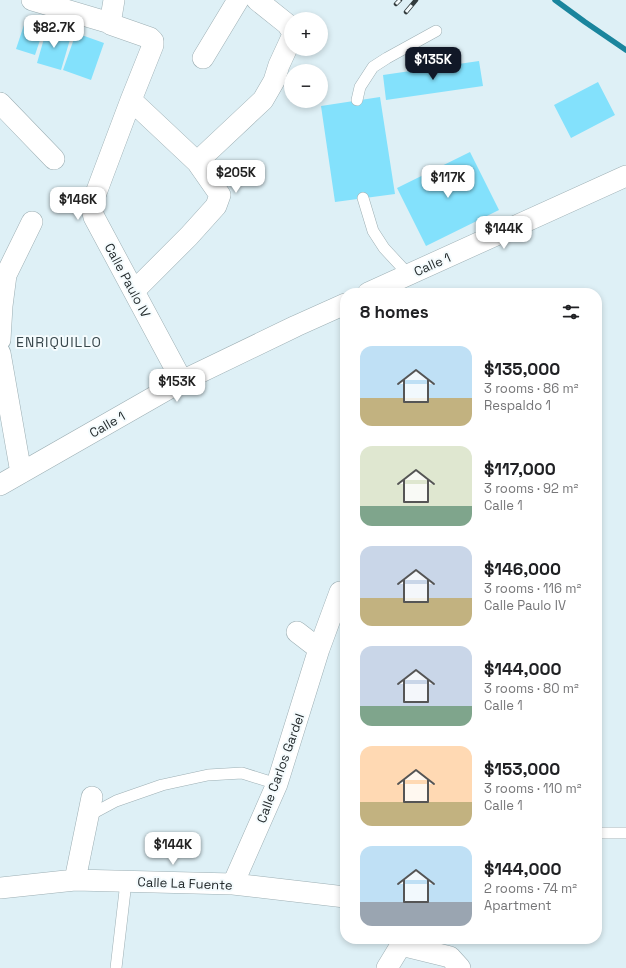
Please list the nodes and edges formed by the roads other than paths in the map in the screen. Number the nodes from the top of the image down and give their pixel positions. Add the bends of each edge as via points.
1 (32, 0) edge
2 (114, 0) edge
3 (238, 0) edge
4 (257, 0) edge
5 (284, 22) edge
6 (110, 23) junction
7 (436, 31) dead end
8 (284, 54) edge
9 (203, 58) dead end
10 (131, 100) junction
11 (357, 100) dead end
12 (0, 103) edge
13 (54, 159) dead end
14 (197, 162) junction
15 (626, 176) edge
16 (363, 198) dead end
17 (32, 222) dead end
18 (409, 275) junction
19 (379, 288) edge
20 (134, 291) junction
21 (340, 306) edge
22 (0, 340) edge
23 (0, 354) edge
24 (182, 381) junction
25 (21, 473) junction
26 (0, 485) edge
27 (340, 592) dead end
28 (297, 632) dead end
29 (320, 649) junction
30 (277, 784) junction
31 (90, 807) joint
32 (602, 833) edge
33 (626, 833) edge
34 (75, 880) junction
35 (126, 882) junction
36 (233, 884) junction
37 (0, 888) edge
38 (340, 896) edge
39 (398, 944) edge
40 (406, 944) edge
41 (116, 968) edge
42 (387, 968) edge
43 (460, 968) edge

1 - 6 street
2 - 6 street
3 - 9 street
4 - 5 street
6 - 10 street, Calle Paulo IV via 153,41
7 - 11 lane via 373,67 360,87
8 - 14 street via 274,81 262,100
10 - 14 street
10 - 20 street, Calle Paulo IV via 92,209
12 - 13 street
14 - 20 street via 220,195 216,206
15 - 18 street, Calle 1
16 - 18 lane via 373,231 384,248
17 - 22 street via 6,275
18 - 19 street, Calle 1
20 - 24 street, Calle Paulo IV
21 - 24 street, Calle 1
23 - 25 street
24 - 25 street, Calle 1
25 - 26 street, Calle 1
27 - 29 street, Calle Carlos Gardel
28 - 29 street
29 - 30 street, Calle Carlos Gardel
30 - 31 lane via 242,773 208,775 162,785
30 - 36 street, Calle Carlos Gardel
31 - 34 street
32 - 33 lane
34 - 35 street, Calle La Fuente
34 - 37 street, Calle La Fuente
35 - 36 street, Calle La Fuente
35 - 41 lane
36 - 38 street, Calle La Fuente
39 - 42 street
40 - 43 street via 450,957

